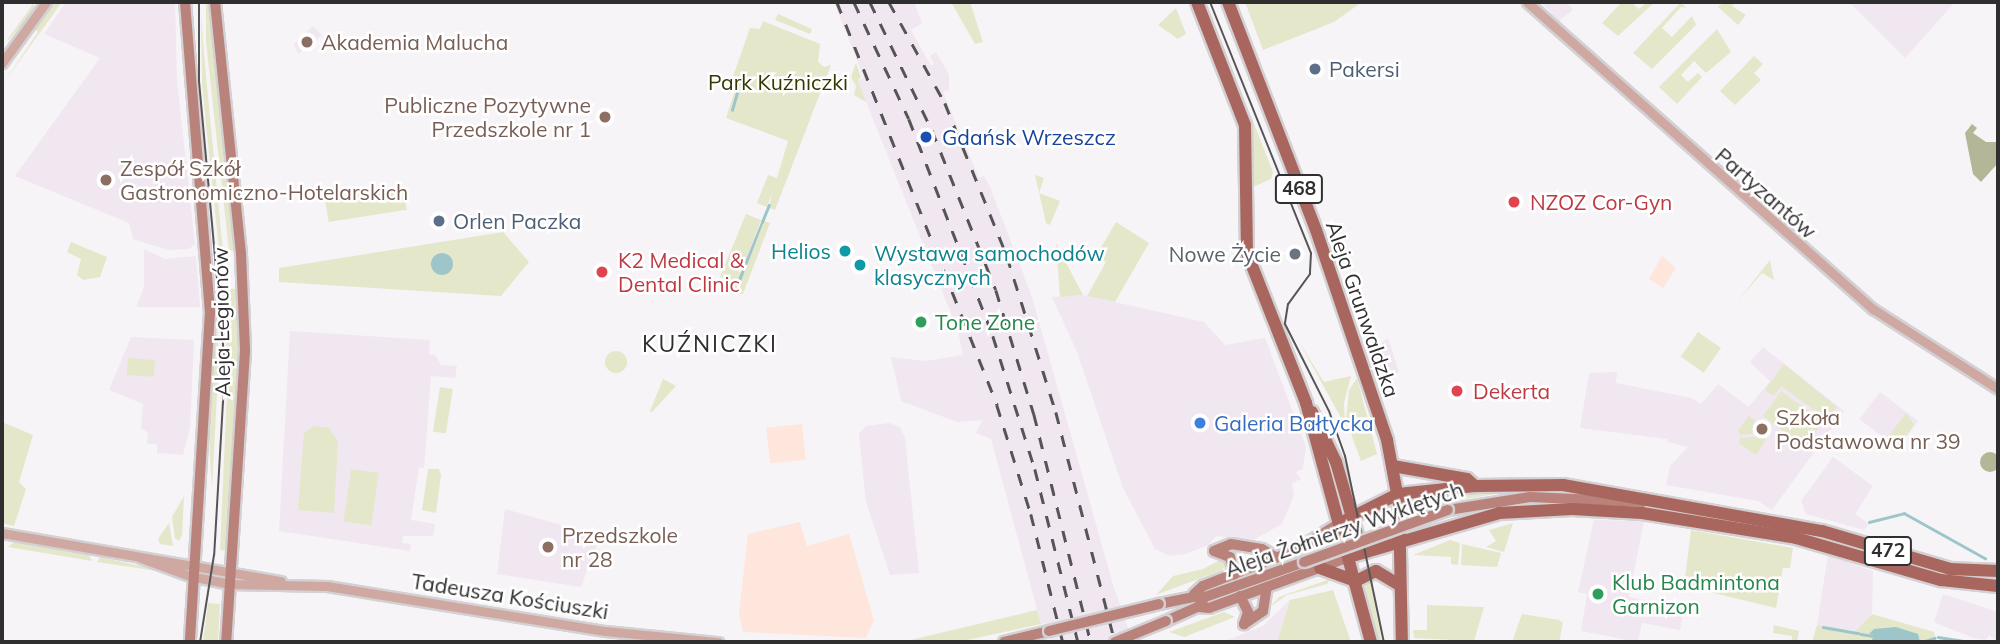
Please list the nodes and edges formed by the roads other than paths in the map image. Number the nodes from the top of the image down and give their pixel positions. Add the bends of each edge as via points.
1 (46, 2) edge
2 (185, 2) edge
3 (215, 2) edge
4 (1197, 2) edge
5 (1228, 2) edge
6 (1528, 2) edge
7 (2, 63) edge
8 (1998, 388) edge
9 (1306, 402) junction
10 (1393, 466) junction
11 (1475, 486) junction
12 (1398, 495) junction
13 (1379, 501) junction
14 (1643, 508) junction
15 (1352, 516) junction
16 (1399, 517) junction
17 (1340, 523) junction
18 (2, 533) edge
19 (1398, 540) junction
20 (1355, 555) junction
21 (141, 558) junction
22 (1278, 558) junction
23 (195, 564) junction
24 (1320, 568) junction
25 (231, 571) junction
26 (1998, 571) edge
27 (1234, 575) junction
28 (194, 577) junction
29 (1356, 581) junction
30 (230, 584) junction
31 (296, 584) junction
32 (1398, 584) junction
33 (1998, 586) edge
34 (1267, 587) junction
35 (1200, 596) junction
36 (1240, 596) junction
37 (1198, 607) junction
38 (190, 642) edge
39 (226, 642) edge
40 (718, 642) edge
41 (1004, 642) edge
42 (1115, 642) edge
43 (1371, 642) edge
44 (1402, 642) edge

1 - 7 street
2 - 23 main road, Aleja Legionów via 210,312
3 - 25 main road, Aleja Legionów via 244,301 242,418
4 - 9 main road, 468 via 1245,125 1245,233 1251,267
5 - 10 main road, Aleja Grunwaldzka / 468 via 1316,230
6 - 8 street, Partyzantów via 1872,309
9 - 15 main road via 1321,425
9 - 17 main road, 468
10 - 11 main road via 1467,479
10 - 12 main road, Aleja Grunwaldzka / 468
11 - 12 main road, 472
11 - 14 main road, 472 via 1563,485 1627,494
12 - 13 main road
12 - 16 main road, Aleja Grunwaldzka / 468
13 - 15 main road
13 - 16 main road
14 - 19 main road, 472 via 1522,510
14 - 26 main road, Aleja Żołnierzy Wyklętych / 472 via 1822,531 1950,569
14 - 33 main road, Aleja Żołnierzy Wyklętych / 472 via 1819,543 1941,580
14 - 35 main road, Aleja Żołnierzy Wyklętych, bridge via 1530,497 1448,510
15 - 17 main road
15 - 20 main road
16 - 19 main road, Aleja Grunwaldzka / 468
17 - 20 main road, 468
17 - 22 main road
18 - 21 street, Tadeusza Kościuszki
19 - 20 main road
19 - 32 main road, Aleja Grunwaldzka / 468
20 - 24 main road
20 - 29 main road, 468
21 - 23 street, Tadeusza Kościuszki
21 - 28 street, Tadeusza Kościuszki
22 - 27 main road
22 - 27 main road via 1262,549 1222,546 1214,551 1230,556
23 - 25 street, Tadeusza Kościuszki
23 - 28 main road, Aleja Legionów
24 - 29 main road
24 - 34 main road
25 - 30 main road, Aleja Legionów
25 - 31 street, Tadeusza Kościuszki
27 - 35 main road via 1203,586
28 - 30 street, Tadeusza Kościuszki
28 - 38 main road, Aleja Legionów
29 - 32 main road via 1376,571
29 - 43 main road, 468
30 - 31 street, Tadeusza Kościuszki
30 - 39 main road, Aleja Legionów
31 - 40 street, Tadeusza Kościuszki via 605,631
32 - 44 main road, Aleja Grunwaldzka / 468
34 - 36 main road
34 - 36 main road via 1263,611 1244,624 1248,612
35 - 37 main road, Aleja Żołnierzy Wyklętych
35 - 41 main road, Aleja Żołnierzy Wyklętych, bridge
36 - 37 main road
37 - 42 main road, bridge

